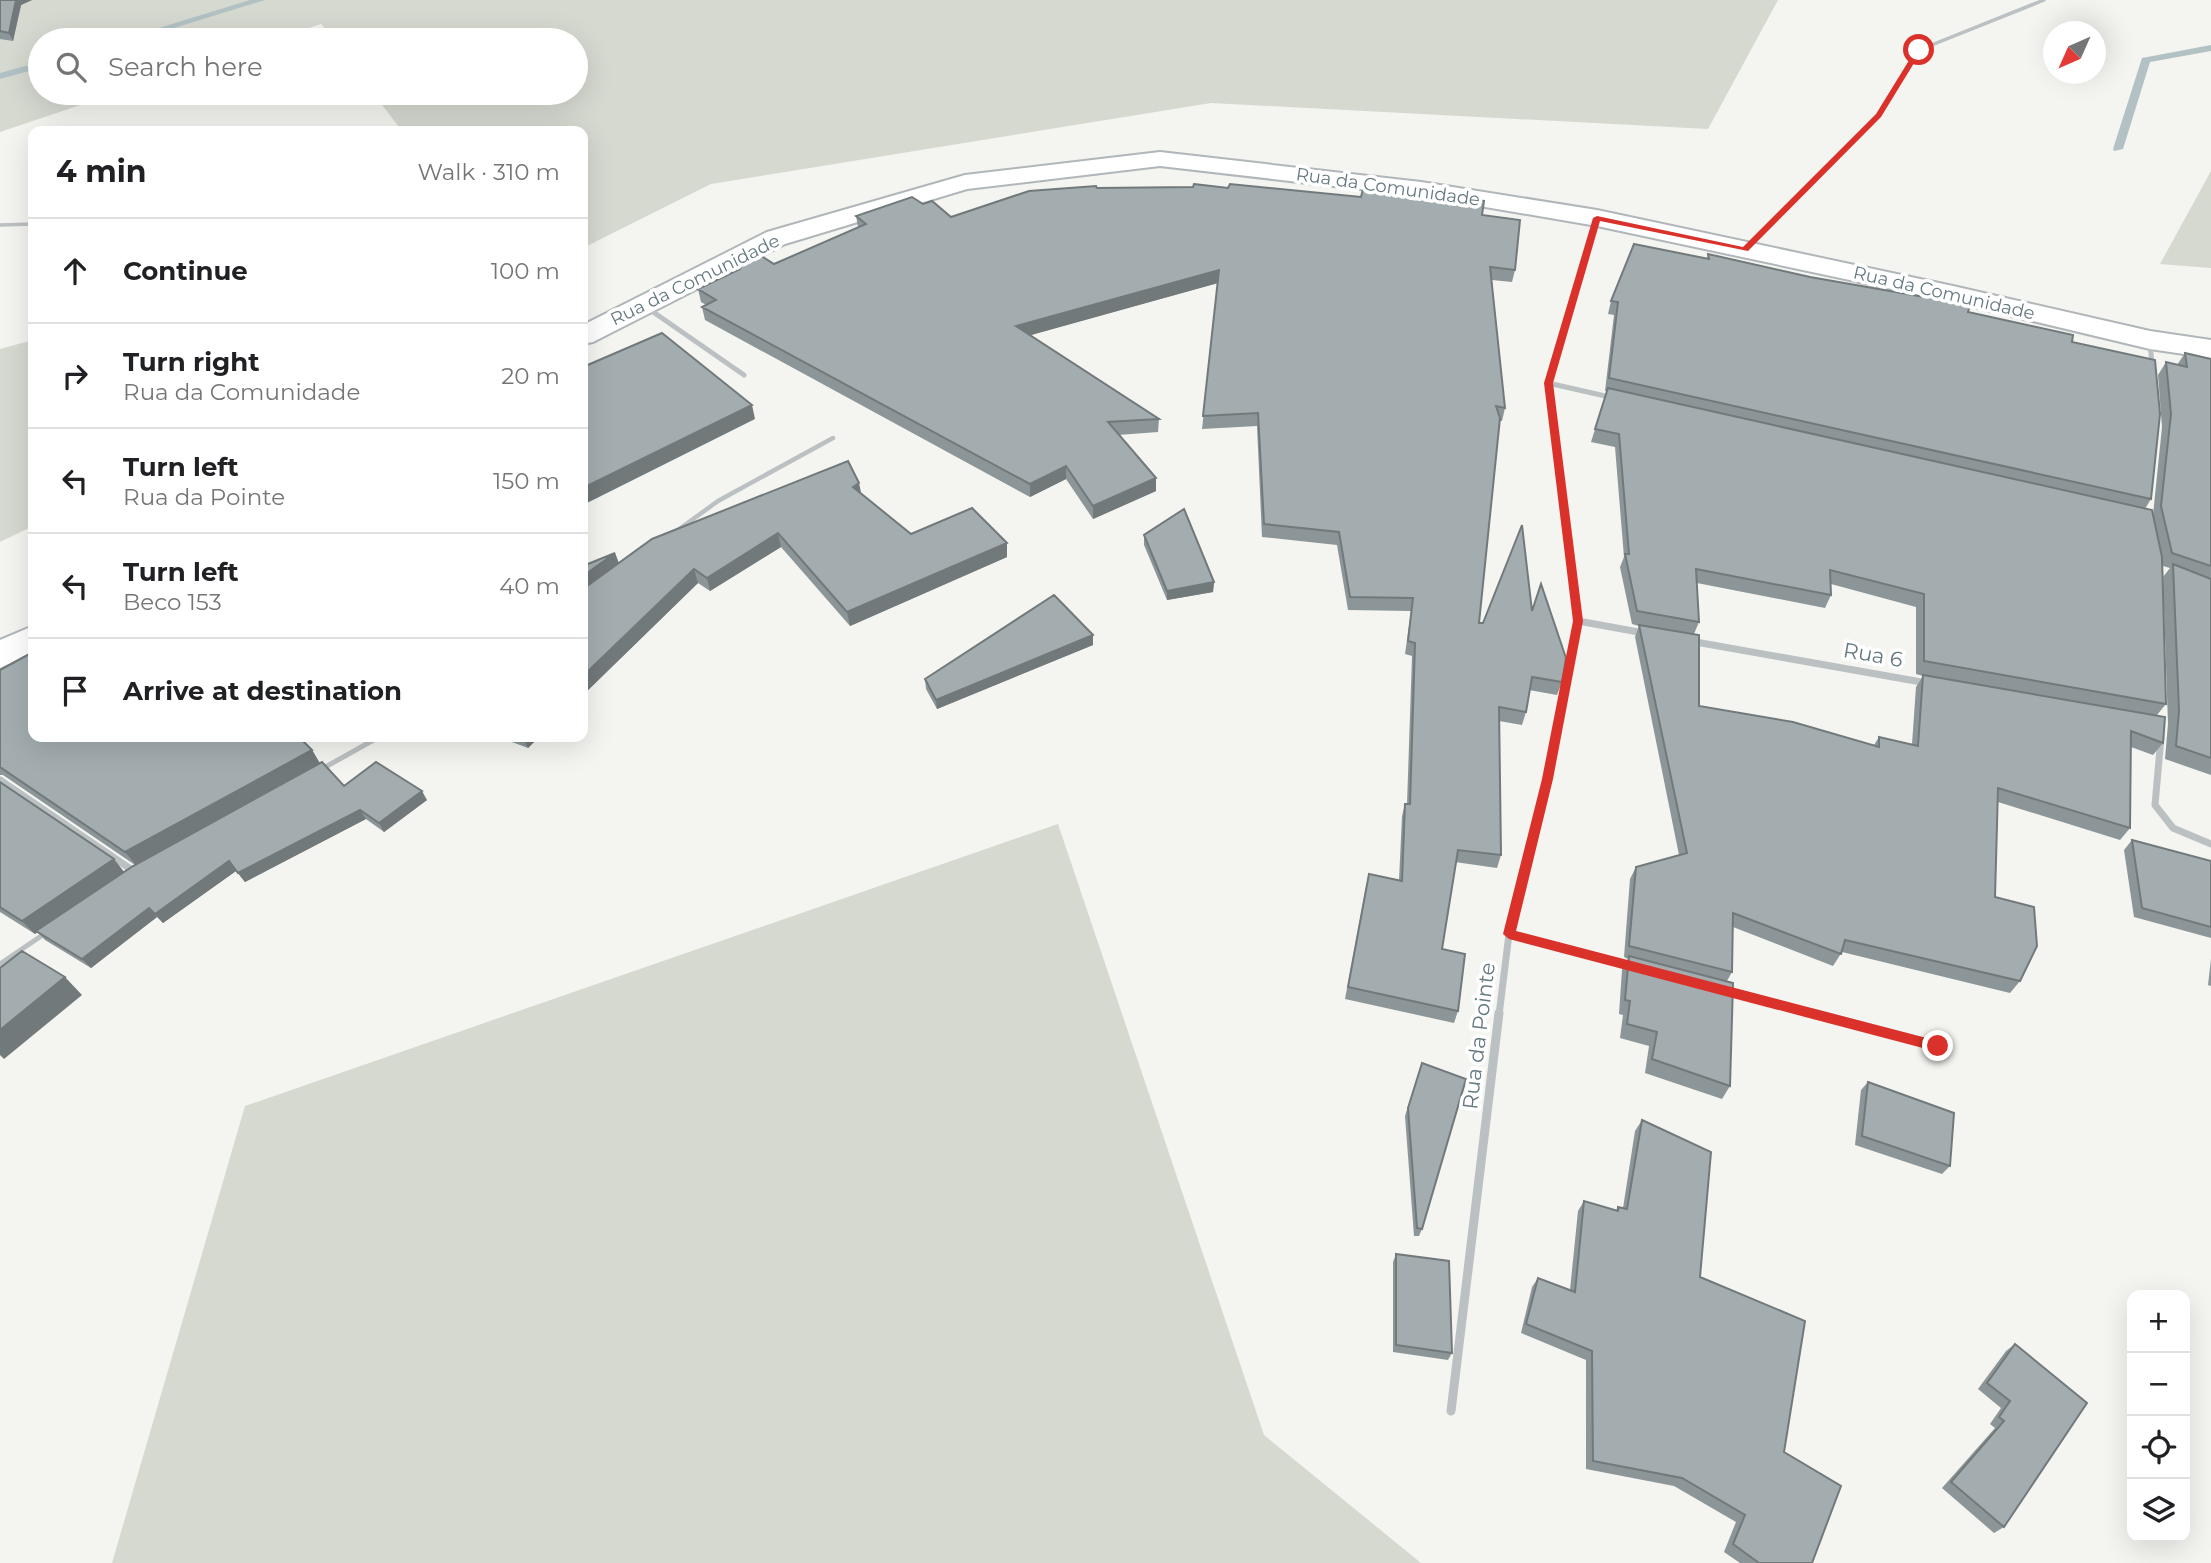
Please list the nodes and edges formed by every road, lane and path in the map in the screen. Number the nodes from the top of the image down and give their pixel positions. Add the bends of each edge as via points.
1 (2044, 0) edge
2 (1597, 218) junction
3 (28, 224) edge
4 (0, 225) edge
5 (1745, 249) junction
6 (643, 304) junction
7 (588, 333) edge
8 (2150, 340) junction
9 (2211, 349) edge
10 (744, 375) dead end
11 (2153, 377) edge
12 (1548, 383) junction
13 (1616, 399) edge
14 (833, 438) dead end
15 (673, 534) edge
16 (1578, 621) junction
17 (1659, 636) edge
18 (1686, 640) edge
19 (28, 641) edge
20 (0, 656) edge
21 (1931, 683) edge
22 (2162, 724) edge
23 (370, 742) edge
24 (318, 771) edge
25 (0, 780) edge
26 (2211, 844) edge
27 (147, 866) edge
28 (135, 872) junction
29 (124, 880) edge
30 (56, 926) edge
31 (1509, 934) junction
32 (0, 964) edge
33 (1643, 969) edge
34 (1710, 987) edge
35 (1938, 1046) dead end
36 (1451, 1411) dead end

1 - 5 lane via 1919,50 1879,115
2 - 5 street, Rua da Comunidade
2 - 6 street, Rua da Comunidade via 1421,189 1160,159 965,182 776,238
2 - 12 street, Rua da Pointe
3 - 4 lane
5 - 8 street, Rua da Comunidade
6 - 7 street, Rua da Comunidade
6 - 10 street
8 - 9 street, Rua da Comunidade
8 - 11 street
12 - 13 street
12 - 16 street, Rua da Pointe
14 - 15 lane via 718,501
16 - 17 street
16 - 31 street, Rua da Pointe via 1547,779
18 - 21 street, Rua 6
19 - 20 street
22 - 26 street via 2155,805 2173,828
23 - 24 lane
25 - 28 street
27 - 28 lane
28 - 29 lane
30 - 32 lane
31 - 33 street
31 - 36 street, Rua da Pointe
34 - 35 street

